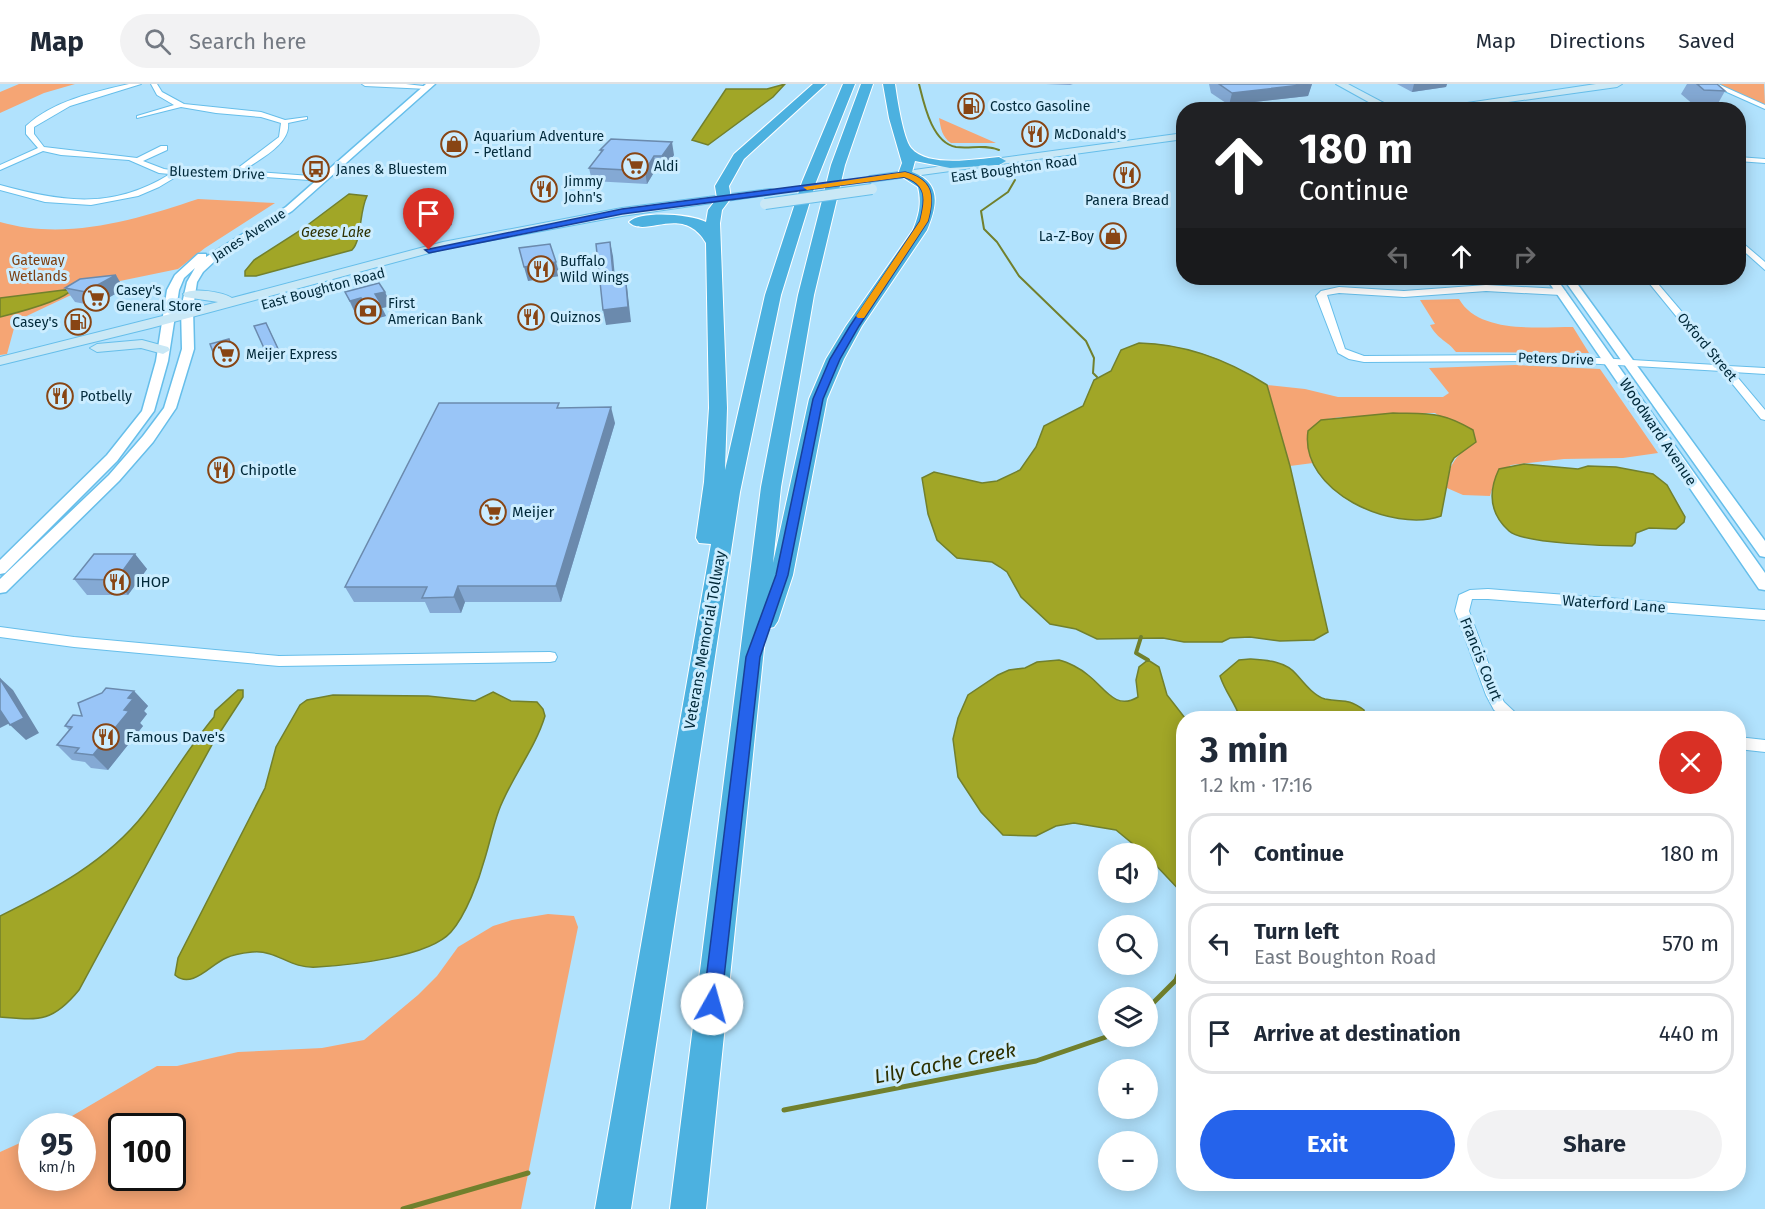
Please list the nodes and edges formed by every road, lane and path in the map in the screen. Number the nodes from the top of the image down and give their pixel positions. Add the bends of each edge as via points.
1 (138, 84) edge
2 (154, 84) edge
3 (365, 84) edge
4 (820, 84) edge
5 (837, 84) edge
6 (849, 84) edge
7 (867, 84) edge
8 (880, 84) edge
9 (889, 84) edge
10 (1341, 84) edge
11 (1356, 84) edge
12 (1617, 84) edge
13 (1712, 84) edge
14 (425, 85) edge
15 (1382, 102) edge
16 (1386, 102) edge
17 (1484, 102) edge
18 (180, 105) junction
19 (1765, 107) edge
20 (139, 117) dead end
21 (305, 118) dead end
22 (284, 122) junction
23 (1176, 137) edge
24 (1176, 146) edge
25 (164, 148) dead end
26 (42, 149) junction
27 (904, 149) junction
28 (139, 160) junction
29 (1746, 160) edge
30 (999, 161) junction
31 (1765, 161) edge
32 (0, 168) edge
33 (177, 173) junction
34 (236, 173) junction
35 (905, 174) junction
36 (957, 177) junction
37 (318, 178) junction
38 (809, 182) junction
39 (923, 182) junction
40 (871, 184) junction
41 (0, 188) edge
42 (832, 189) junction
43 (724, 198) junction
44 (767, 198) junction
45 (928, 205) junction
46 (714, 210) junction
47 (636, 222) junction
48 (713, 242) junction
49 (1746, 249) edge
50 (1765, 267) edge
51 (1556, 285) edge
52 (1573, 285) edge
53 (1655, 285) edge
54 (1561, 292) junction
55 (190, 294) junction
56 (250, 298) junction
57 (189, 319) junction
58 (166, 325) junction
59 (97, 348) junction
60 (163, 350) junction
61 (0, 361) edge
62 (1610, 361) junction
63 (1629, 362) junction
64 (1724, 368) junction
65 (1765, 370) edge
66 (0, 372) edge
67 (1765, 417) edge
68 (1765, 552) edge
69 (0, 569) edge
70 (1765, 585) edge
71 (0, 588) edge
72 (1464, 598) joint
73 (710, 608) junction
74 (1765, 615) edge
75 (0, 632) edge
76 (550, 657) dead end
77 (753, 657) junction
78 (1505, 711) edge
79 (1746, 744) edge
80 (1765, 746) edge
81 (612, 1209) edge
82 (688, 1209) edge

1 - 26 street via 43,115 30,126 30,134
2 - 18 street via 161,97
3 - 14 street
4 - 43 highway via 739,157 722,186
5 - 38 highway via 809,159
6 - 38 highway, Veterans Memorial Tollway
7 - 42 highway
8 - 42 highway via 845,174
9 - 27 highway
10 - 15 main road
11 - 16 main road
12 - 17 main road
13 - 19 street
14 - 37 street, Janes Avenue
18 - 20 street
18 - 22 street via 262,114
21 - 22 street
22 - 34 street via 282,138
23 - 30 main road, East Boughton Road
24 - 36 main road, East Boughton Road
25 - 28 street
26 - 28 street, Bluestem Drive
26 - 32 street
27 - 30 highway via 931,164
27 - 35 highway via 909,166
28 - 33 street, Bluestem Drive via 152,168
29 - 31 street
30 - 35 main road, East Boughton Road
33 - 34 street, Bluestem Drive
33 - 41 street via 146,192 94,204 64,202
34 - 37 street, Bluestem Drive
35 - 39 highway
35 - 40 main road, East Boughton Road
36 - 39 main road, East Boughton Road
36 - 45 highway via 941,186
37 - 55 street, Janes Avenue via 289,209 214,256 199,270
37 - 58 street, Janes Avenue via 190,265 173,290
38 - 73 highway, Veterans Memorial Tollway via 773,295 730,492
39 - 40 main road, East Boughton Road
39 - 45 highway
40 - 44 main road, East Boughton Road, bridge
42 - 77 highway via 806,295 771,487
43 - 44 main road, East Boughton Road
43 - 46 highway
43 - 56 main road, East Boughton Road via 622,212 443,246
44 - 46 main road, East Boughton Road
45 - 77 highway via 920,230 854,326 818,399 782,575
46 - 47 main road, East Boughton Road
46 - 48 highway
47 - 48 highway via 695,223 705,228
47 - 57 main road, East Boughton Road via 498,243
48 - 73 highway via 718,408 707,542
49 - 50 street
51 - 54 street, Woodward Avenue
52 - 63 street, Woodward Avenue
53 - 64 street, Oxford Street
54 - 62 street, Woodward Avenue
54 - 62 street, Peters Drive via 1486,288 1404,294 1339,290 1324,293 1322,300 1341,351 1364,359
55 - 56 main road
55 - 57 street, Janes Avenue
56 - 57 main road, East Boughton Road
57 - 58 main road, East Boughton Road
57 - 71 street, Janes Avenue via 188,349 178,387 159,425 114,478
58 - 59 main road, East Boughton Road
58 - 60 street, Janes Avenue
58 - 61 main road, East Boughton Road
59 - 60 main road via 142,344
59 - 66 main road, East Boughton Road
60 - 69 street, Janes Avenue via 148,411 127,440
62 - 63 street, Peters Drive
62 - 70 street, Woodward Avenue
63 - 64 street, Peters Drive
63 - 68 street, Woodward Avenue
64 - 65 street, Peters Drive
64 - 67 street, Oxford Street
72 - 74 street, Waterford Lane via 1488,594
72 - 78 street, Francis Court via 1462,611 1493,695
73 - 81 highway, Veterans Memorial Tollway
75 - 76 street via 279,661
77 - 82 highway
79 - 80 street

